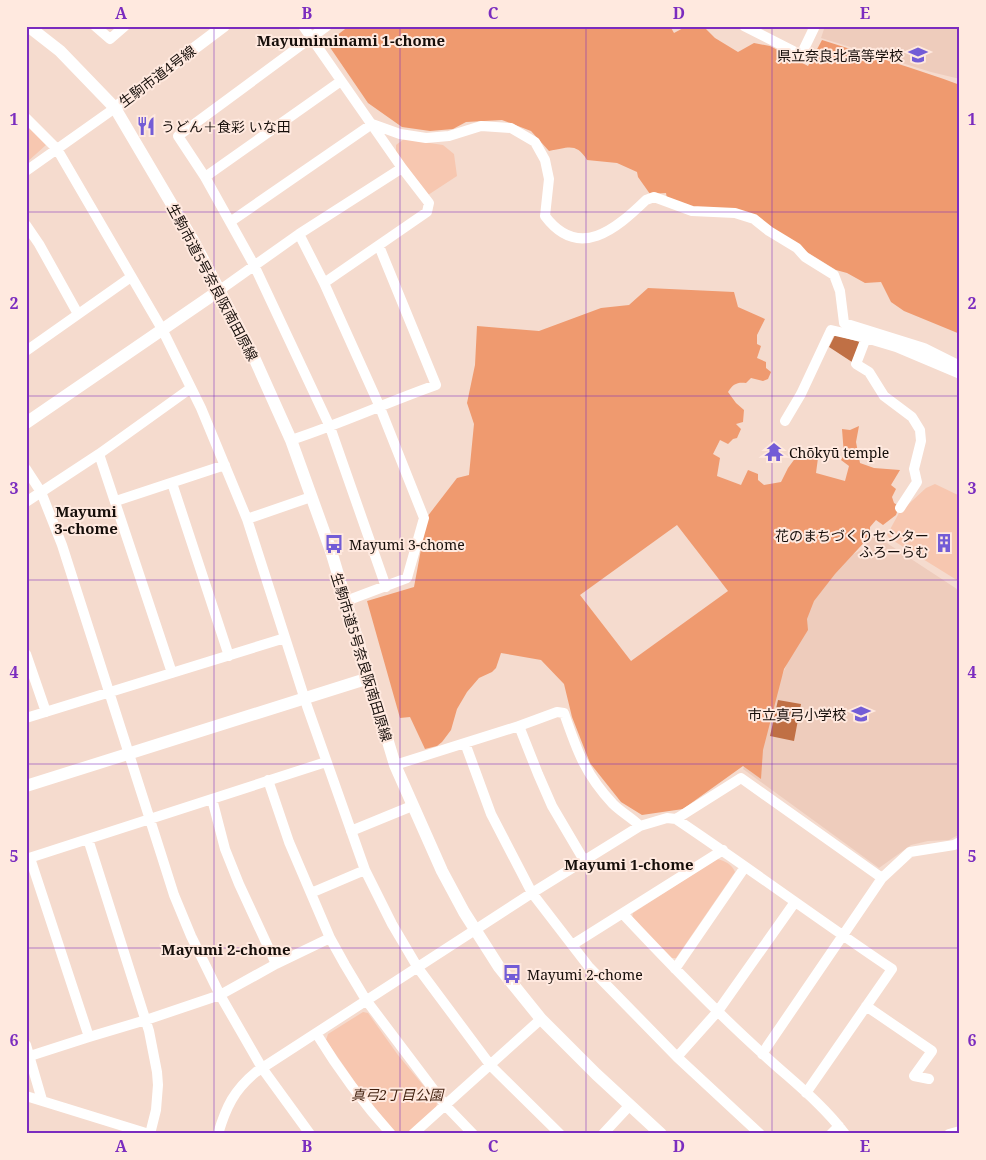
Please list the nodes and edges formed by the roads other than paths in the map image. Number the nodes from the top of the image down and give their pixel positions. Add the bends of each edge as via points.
1 (28, 26) edge
2 (95, 26) edge
3 (125, 26) edge
4 (224, 26) edge
5 (303, 26) edge
6 (327, 26) edge
7 (744, 26) edge
8 (815, 26) edge
9 (311, 38) junction
10 (341, 81) junction
11 (115, 108) junction
12 (26, 118) edge
13 (372, 124) junction
14 (57, 149) junction
15 (402, 168) junction
16 (26, 171) edge
17 (205, 177) junction
18 (230, 222) junction
19 (26, 225) edge
20 (299, 234) junction
21 (379, 246) junction
22 (254, 265) junction
23 (131, 277) junction
24 (324, 283) junction
25 (220, 290) junction
26 (78, 314) junction
27 (162, 329) junction
28 (866, 338) junction
29 (26, 351) edge
30 (960, 366) edge
31 (960, 374) edge
32 (191, 388) junction
33 (379, 405) junction
34 (786, 421) dead end
35 (26, 423) edge
36 (330, 427) junction
37 (291, 440) junction
38 (99, 454) junction
39 (225, 465) junction
40 (26, 469) edge
41 (172, 483) junction
42 (41, 492) junction
43 (311, 497) junction
44 (116, 501) junction
45 (26, 502) edge
46 (900, 508) dead end
47 (247, 519) junction
48 (386, 587) junction
49 (346, 601) junction
50 (285, 638) junction
51 (26, 654) edge
52 (229, 656) junction
53 (172, 673) junction
54 (369, 678) junction
55 (110, 692) junction
56 (304, 698) junction
57 (46, 712) junction
58 (26, 718) edge
59 (520, 726) junction
60 (465, 743) junction
61 (129, 752) junction
62 (326, 762) junction
63 (395, 765) junction
64 (268, 780) junction
65 (26, 786) edge
66 (212, 799) junction
67 (412, 806) junction
68 (676, 819) junction
69 (150, 820) junction
70 (640, 826) junction
71 (351, 831) junction
72 (88, 839) junction
73 (960, 842) edge
74 (723, 850) junction
75 (28, 858) edge
76 (585, 862) junction
77 (745, 867) junction
78 (365, 870) junction
79 (882, 878) junction
80 (311, 893) junction
81 (532, 893) junction
82 (795, 902) junction
83 (623, 914) junction
84 (475, 930) junction
85 (842, 936) junction
86 (330, 938) junction
87 (572, 945) junction
88 (276, 964) junction
89 (418, 968) junction
90 (675, 970) junction
91 (220, 995) junction
92 (366, 1000) junction
93 (866, 1006) junction
94 (718, 1011) junction
95 (541, 1019) junction
96 (146, 1020) junction
97 (316, 1033) junction
98 (89, 1037) junction
99 (26, 1045) edge
100 (762, 1054) junction
101 (30, 1056) junction
102 (677, 1057) junction
103 (490, 1066) junction
104 (262, 1068) junction
105 (929, 1079) dead end
106 (806, 1093) junction
107 (26, 1096) edge
108 (42, 1100) junction
109 (630, 1105) junction
110 (446, 1106) junction
111 (842, 1130) edge
112 (960, 1131) edge
113 (150, 1134) edge
114 (218, 1134) edge
115 (310, 1134) edge
116 (391, 1134) edge
117 (413, 1134) edge
118 (473, 1134) edge
119 (560, 1134) edge
120 (603, 1134) edge
121 (661, 1134) edge
122 (760, 1134) edge
123 (831, 1134) edge
124 (949, 1134) edge

1 - 11 street, 生駒市道5号奈良阪南田原線 via 60,51
2 - 3 street via 110,39
4 - 11 street, 生駒市道4号線
5 - 9 street
6 - 9 street
7 - 8 street via 801,55
9 - 10 street
9 - 17 street via 178,136
10 - 13 street
10 - 17 street
11 - 14 street
11 - 25 street, 生駒市道5号奈良阪南田原線
12 - 14 street
13 - 15 street
13 - 18 street
13 - 30 street via 400,134 426,138 449,136 481,126 511,128 534,142 546,160 546,216 554,227 583,240 607,232 654,197 692,211 735,213 754,219 834,275 840,291 844,323 924,348
14 - 16 street
14 - 23 street
15 - 20 street
15 - 21 street via 429,203 427,212
17 - 18 street
18 - 22 street
19 - 26 street
20 - 22 street
20 - 24 street
21 - 24 street
21 - 33 street via 436,384
22 - 25 street
22 - 36 street
23 - 26 street
23 - 27 street
24 - 33 street
25 - 27 street
25 - 37 street, 生駒市道5号奈良阪南田原線
26 - 29 street
27 - 32 street
27 - 35 street
28 - 31 street via 920,356
28 - 34 street via 831,330
28 - 46 street via 856,364 869,372 884,396 912,417 920,430 921,441 914,469 917,482
32 - 38 street
32 - 39 street
33 - 36 street
33 - 48 street via 424,518 407,578
36 - 37 street
36 - 48 street
37 - 43 street, 生駒市道5号奈良阪南田原線
38 - 42 street
38 - 44 street
39 - 41 street
39 - 47 street
40 - 42 street
41 - 44 street
41 - 52 street
42 - 45 street
42 - 55 street via 62,545
43 - 47 street
43 - 49 street, 生駒市道5号奈良阪南田原線
44 - 53 street
47 - 50 street
48 - 49 street
49 - 54 street, 生駒市道5号奈良阪南田原線
50 - 52 street
50 - 56 street
51 - 57 street
52 - 53 street
53 - 55 street
54 - 56 street
54 - 63 street, 生駒市道5号奈良阪南田原線
55 - 57 street
55 - 61 street
56 - 61 street
56 - 62 street
57 - 58 street
59 - 60 street
59 - 70 street via 557,712 564,713 587,771 615,805
59 - 76 street via 552,806
60 - 63 street
60 - 81 street via 491,814
61 - 65 street
61 - 69 street
62 - 64 street
62 - 71 street
63 - 67 street, 生駒市道5号奈良阪南田原線
64 - 66 street
64 - 80 street
66 - 69 street
66 - 88 street via 225,849
67 - 71 street
67 - 84 street, 生駒市道5号奈良阪南田原線 via 442,871
68 - 70 street via 667,818
68 - 74 street
68 - 79 street via 741,778
69 - 72 street
69 - 91 street via 174,895
70 - 76 street
71 - 78 street
72 - 75 street
72 - 96 street
73 - 79 street via 910,852
74 - 77 street
74 - 83 street
75 - 98 street
76 - 81 street
77 - 82 street
77 - 90 street
78 - 80 street
78 - 89 street
79 - 85 street
80 - 86 street
81 - 84 street
81 - 87 street
82 - 85 street
82 - 94 street
83 - 87 street
83 - 90 street
84 - 89 street
84 - 95 street, 生駒市道5号奈良阪南田原線
85 - 93 street via 892,969
85 - 100 street
86 - 88 street
86 - 92 street
87 - 102 street via 589,968
88 - 91 street
89 - 92 street
89 - 103 street
90 - 94 street
91 - 96 street
91 - 104 street
92 - 97 street
92 - 110 street
93 - 105 street via 932,1051 914,1076
93 - 106 street
94 - 100 street
94 - 102 street
95 - 103 street
95 - 109 street, 生駒市道5号奈良阪南田原線
96 - 98 street
96 - 113 street via 158,1085
97 - 104 street
97 - 116 street via 365,1104
98 - 101 street
99 - 101 street
100 - 106 street
101 - 108 street
102 - 122 street
103 - 110 street
103 - 119 street
104 - 114 street via 248,1078 230,1100
104 - 115 street
106 - 111 street
107 - 108 street
108 - 113 street
109 - 120 street
109 - 121 street, 生駒市道5号奈良阪南田原線
110 - 117 street
110 - 118 street
111 - 123 street
112 - 124 street

